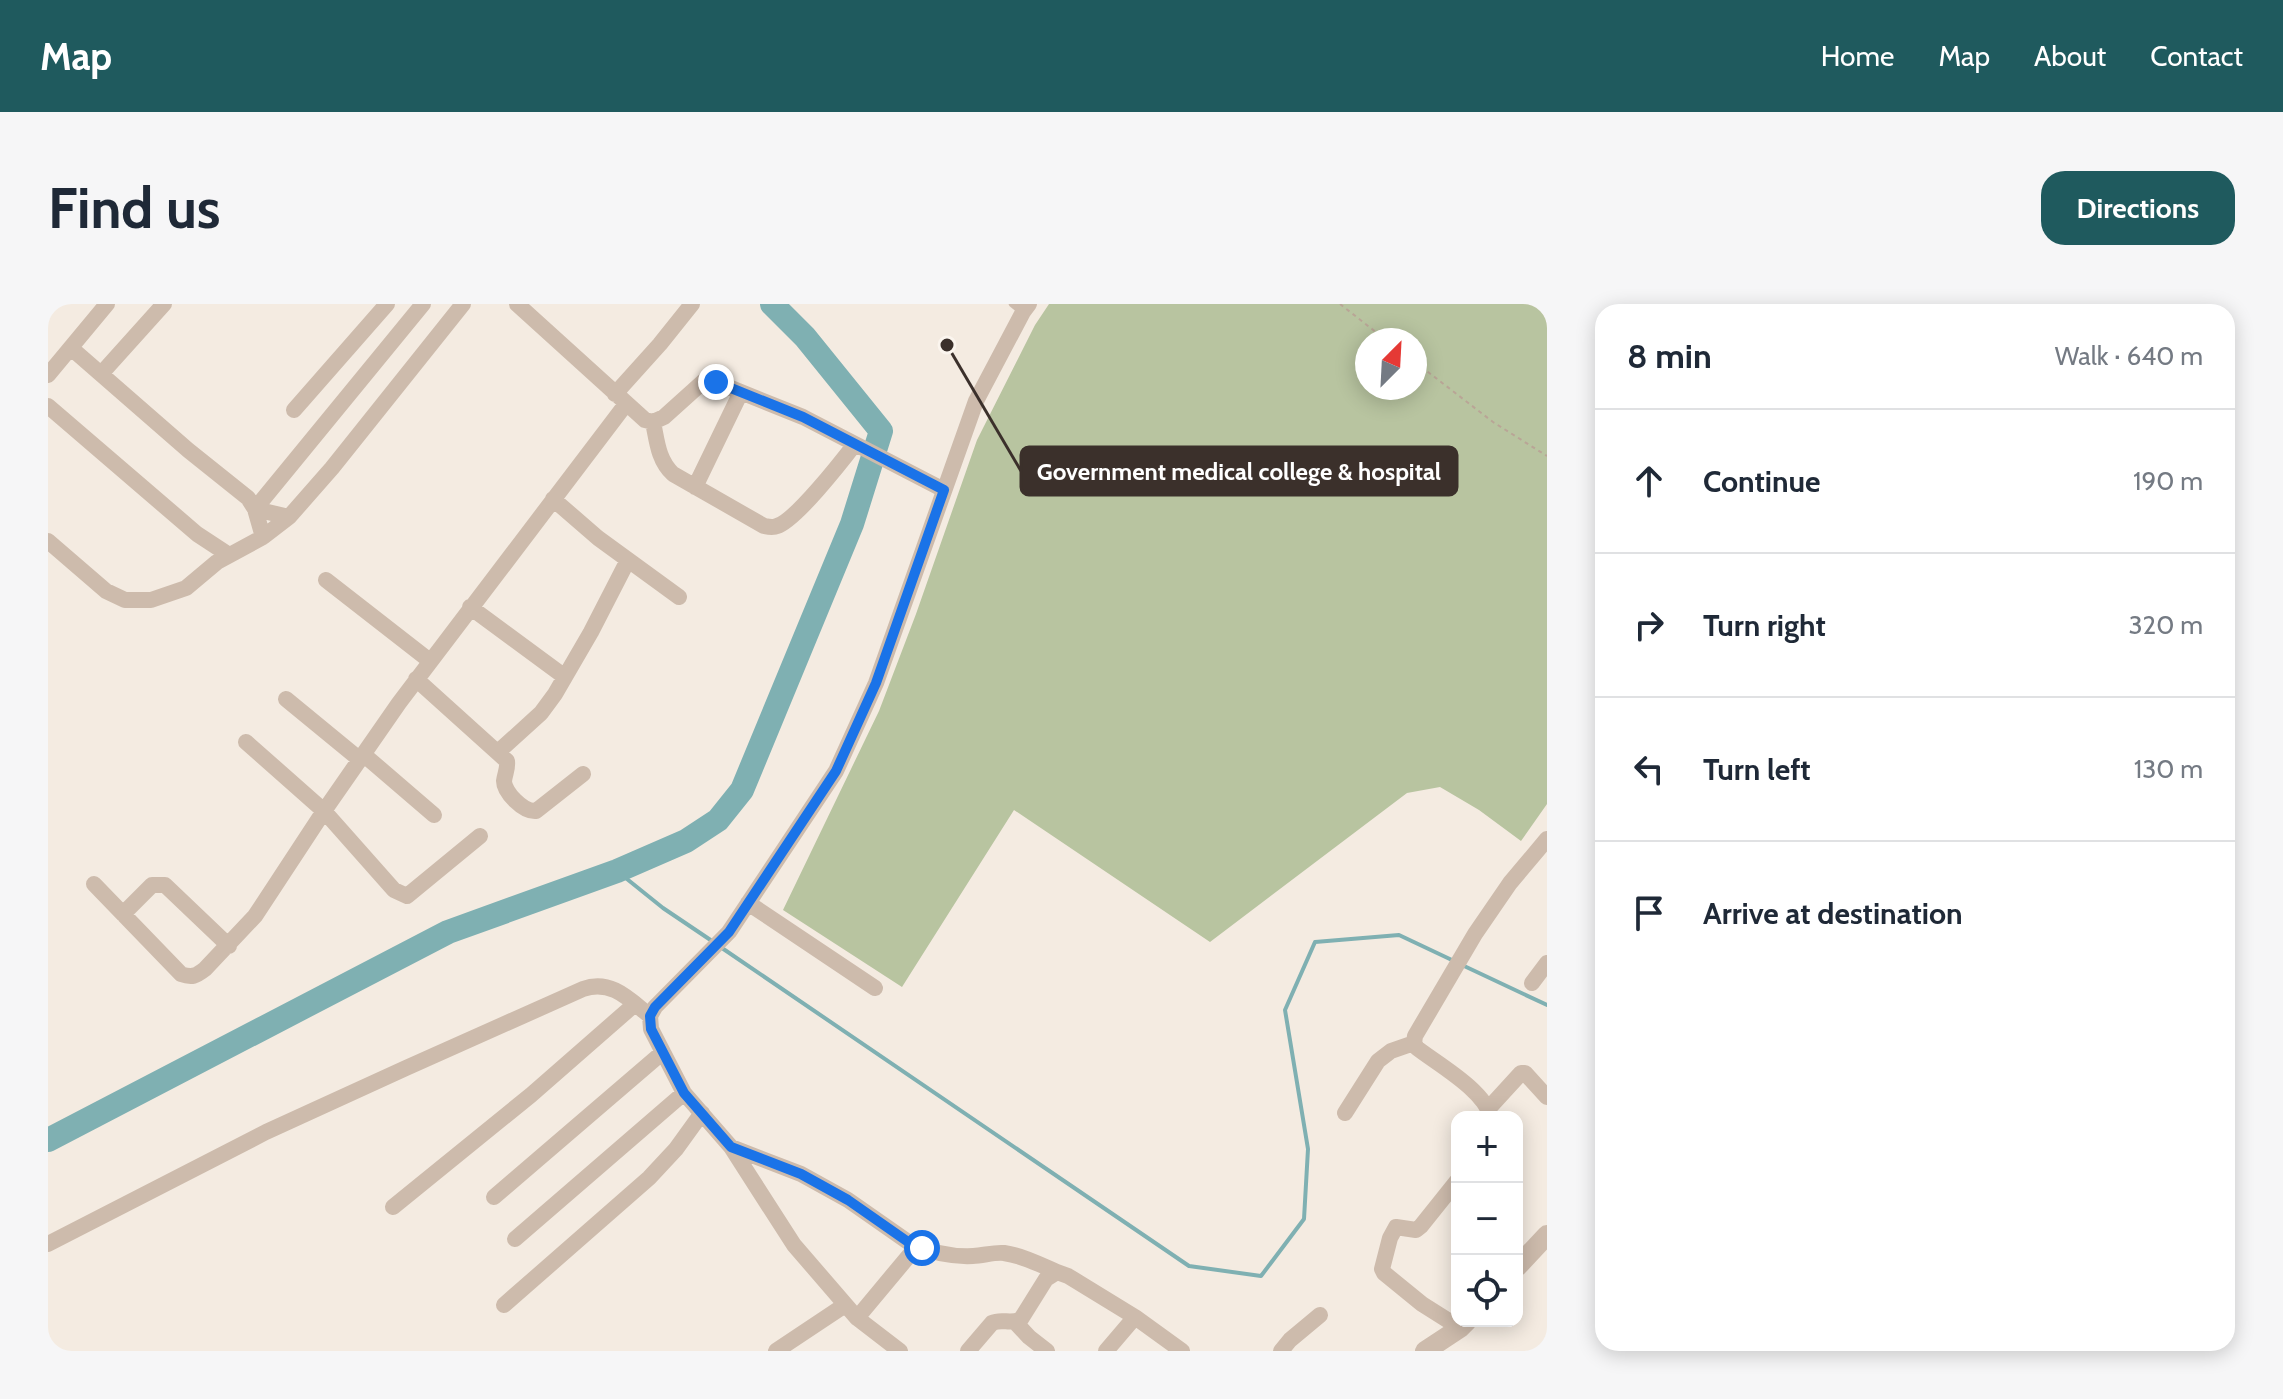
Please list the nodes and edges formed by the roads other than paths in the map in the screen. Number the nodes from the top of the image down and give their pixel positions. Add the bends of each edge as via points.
1 (107, 304) edge
2 (164, 304) edge
3 (387, 304) edge
4 (423, 304) edge
5 (463, 304) edge
6 (517, 304) edge
7 (692, 304) edge
8 (1021, 307) edge
9 (71, 348) junction
10 (101, 374) junction
11 (48, 375) edge
12 (741, 392) junction
13 (621, 399) junction
14 (48, 406) edge
15 (294, 410) dead end
16 (653, 422) junction
17 (860, 446) junction
18 (695, 487) junction
19 (944, 490) junction
20 (553, 499) junction
21 (255, 509) junction
22 (289, 517) junction
23 (263, 537) junction
24 (48, 541) edge
25 (229, 555) junction
26 (628, 560) junction
27 (326, 580) dead end
28 (679, 597) dead end
29 (470, 607) junction
30 (430, 661) junction
31 (565, 677) junction
32 (416, 679) junction
33 (286, 699) dead end
34 (246, 742) dead end
35 (498, 752) junction
36 (361, 757) junction
37 (583, 774) dead end
38 (324, 811) junction
39 (434, 815) dead end
40 (480, 836) dead end
41 (1547, 839) edge
42 (94, 884) dead end
43 (748, 903) junction
44 (123, 914) junction
45 (229, 946) junction
46 (1547, 963) edge
47 (1532, 983) dead end
48 (875, 988) dead end
49 (635, 1004) junction
50 (650, 1016) junction
51 (1414, 1043) junction
52 (663, 1052) junction
53 (684, 1093) junction
54 (1547, 1097) edge
55 (1489, 1111) edge
56 (1492, 1111) edge
57 (702, 1113) junction
58 (1345, 1113) dead end
59 (731, 1147) junction
60 (1455, 1183) edge
61 (494, 1197) dead end
62 (393, 1207) dead end
63 (1547, 1235) edge
64 (515, 1239) dead end
65 (48, 1244) edge
66 (917, 1246) junction
67 (1523, 1261) edge
68 (1057, 1272) junction
69 (504, 1305) dead end
70 (845, 1305) junction
71 (1320, 1315) dead end
72 (1135, 1317) junction
73 (857, 1318) junction
74 (1451, 1318) edge
75 (1015, 1322) junction
76 (1459, 1327) edge
77 (776, 1351) edge
78 (900, 1351) edge
79 (968, 1351) edge
80 (1047, 1351) edge
81 (1106, 1351) edge
82 (1182, 1351) edge
83 (1281, 1351) edge
84 (1425, 1351) edge

1 - 9 street
2 - 10 street
3 - 15 street
4 - 21 street
5 - 22 street
6 - 13 street
7 - 13 street
8 - 19 street via 976,401
9 - 10 street
9 - 11 street
10 - 21 street
12 - 16 street via 704,381
12 - 17 street
12 - 18 street
13 - 16 street
13 - 20 street
14 - 25 street via 197,534
16 - 18 street via 665,467
17 - 18 street via 774,527
17 - 19 street
19 - 43 street via 876,683 836,771
20 - 26 street
20 - 29 street
21 - 22 street
21 - 23 street
22 - 23 street
23 - 25 street
24 - 25 street via 106,591 125,600 174,594
26 - 28 street
26 - 31 street
27 - 30 street
29 - 30 street
29 - 31 street
30 - 32 street
31 - 35 street via 547,707
32 - 35 street
32 - 36 street
33 - 36 street
34 - 38 street
35 - 37 street via 508,765 506,789 530,812
36 - 38 street
36 - 39 street
38 - 40 street via 376,872 407,896
38 - 45 street
41 - 51 street via 1510,883
42 - 44 street
43 - 48 street
43 - 50 street via 729,932
44 - 45 street via 152,885 165,885
44 - 45 street via 175,969 190,977
46 - 47 street
49 - 50 street
49 - 62 street
49 - 65 street via 613,988 583,989 280,1126
50 - 52 street
51 - 55 street via 1481,1097
51 - 58 street via 1378,1061
52 - 53 street
52 - 61 street
53 - 57 street
53 - 64 street
54 - 56 street via 1521,1073
57 - 59 street
57 - 69 street via 649,1178
59 - 66 street via 801,1174
59 - 70 street via 794,1245
60 - 74 street via 1416,1230 1396,1227 1382,1269 1422,1304
63 - 67 street
66 - 68 street via 953,1255 1004,1253
66 - 73 street
68 - 72 street
68 - 75 street
70 - 73 street
70 - 77 street
71 - 83 street
72 - 81 street
72 - 82 street
73 - 78 street
75 - 79 street via 992,1323
75 - 80 street
76 - 84 street

